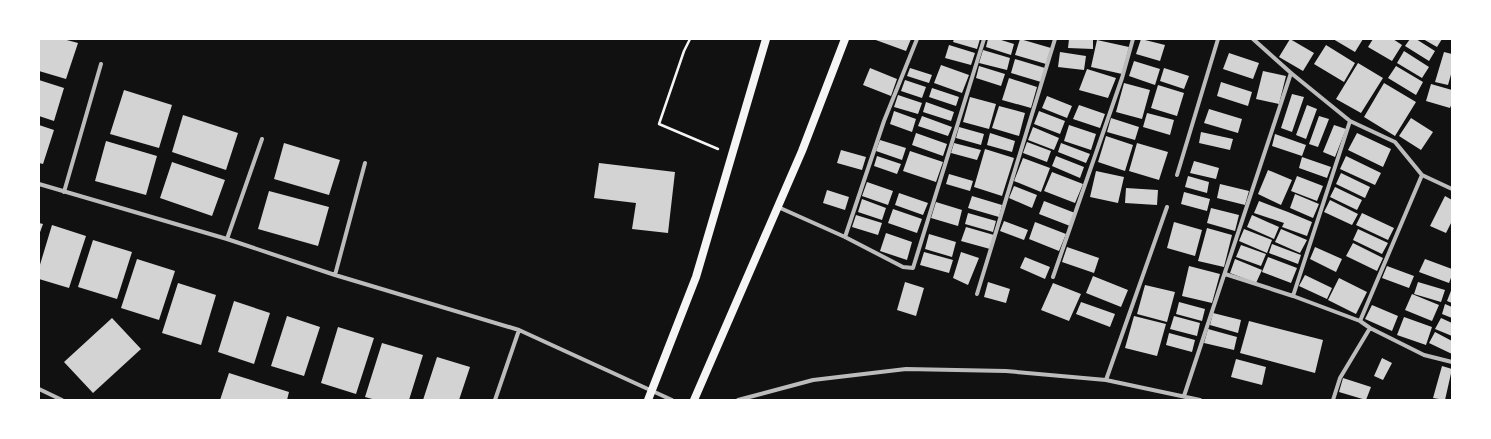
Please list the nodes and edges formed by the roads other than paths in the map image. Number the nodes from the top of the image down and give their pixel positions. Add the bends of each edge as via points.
1 (766, 39) edge
2 (845, 39) edge
3 (917, 39) edge
4 (984, 39) edge
5 (1055, 39) edge
6 (1133, 39) edge
7 (1218, 39) edge
8 (1253, 39) edge
9 (101, 64) dead end
10 (1291, 73) junction
11 (1350, 121) junction
12 (262, 139) dead end
13 (365, 163) dead end
14 (1177, 175) dead end
15 (1422, 175) junction
16 (39, 184) edge
17 (1452, 189) edge
18 (64, 192) junction
19 (778, 207) junction
20 (1167, 207) dead end
21 (844, 237) junction
22 (227, 239) junction
23 (1225, 274) junction
24 (335, 275) junction
25 (1053, 277) dead end
26 (977, 294) dead end
27 (1293, 296) junction
28 (1360, 321) junction
29 (1370, 328) junction
30 (519, 330) junction
31 (1452, 362) edge
32 (1106, 380) junction
33 (39, 389) edge
34 (653, 390) junction
35 (1184, 396) junction
36 (62, 400) edge
37 (496, 400) edge
38 (648, 400) edge
39 (672, 400) edge
40 (694, 400) edge
41 (738, 400) edge
42 (1200, 400) edge
43 (1333, 400) edge

1 - 34 main road via 696,277
2 - 19 main road
3 - 21 street via 884,121
4 - 21 street via 913,268 903,267
5 - 26 street
6 - 25 street
7 - 14 street
8 - 10 street
9 - 18 street
10 - 11 street
10 - 23 street
11 - 15 street via 1395,142
11 - 27 street
12 - 22 street
13 - 24 street
15 - 17 street
15 - 28 street
16 - 18 street
18 - 22 street
19 - 21 street
19 - 40 main road
20 - 32 street
22 - 24 street
23 - 27 street
23 - 35 street
24 - 30 street
27 - 28 street
28 - 29 street
29 - 31 street via 1424,355
29 - 43 street via 1340,378
30 - 34 street
30 - 37 street
32 - 35 street
32 - 41 street via 1006,371 906,369 813,380
33 - 36 street
34 - 38 main road
34 - 39 street
35 - 42 street

